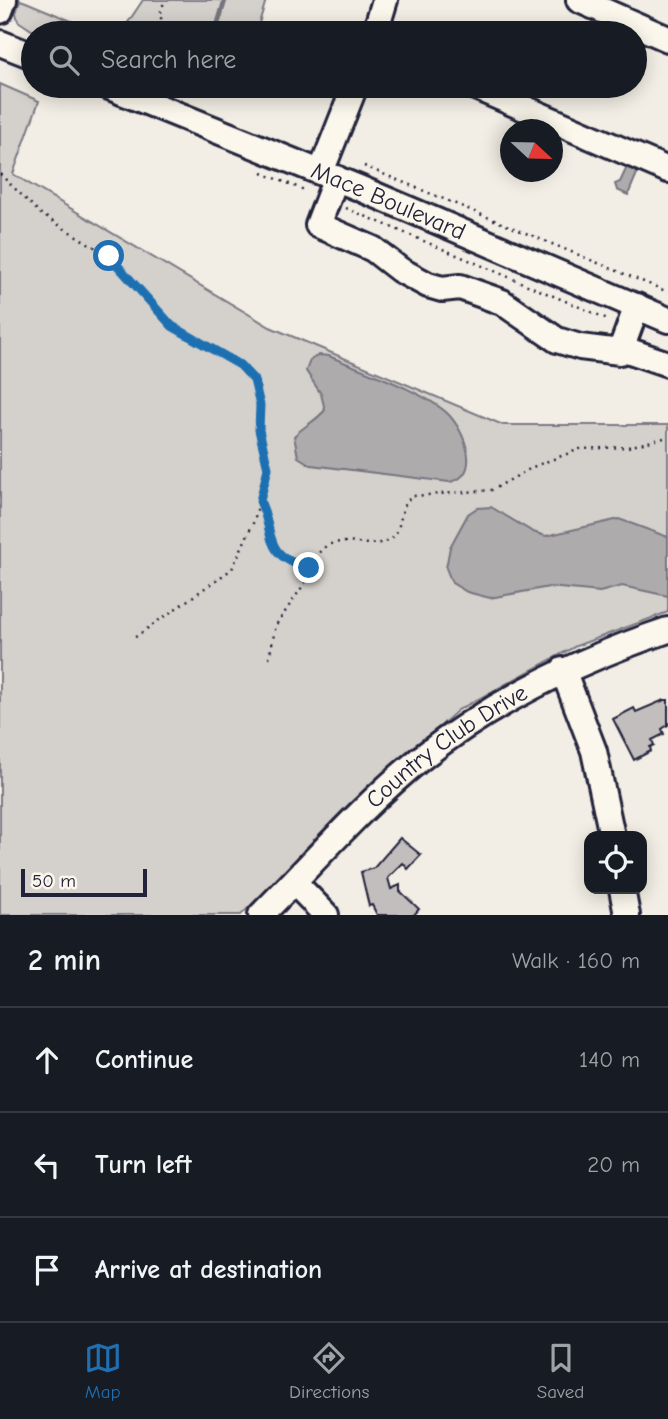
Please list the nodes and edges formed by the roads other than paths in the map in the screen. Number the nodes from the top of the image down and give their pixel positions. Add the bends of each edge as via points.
1 (5, 0) edge
2 (385, 0) edge
3 (579, 0) edge
4 (629, 10) edge
5 (0, 11) edge
6 (379, 21) edge
7 (644, 21) edge
8 (647, 23) edge
9 (668, 39) edge
10 (0, 43) edge
11 (21, 51) edge
12 (137, 98) edge
13 (351, 98) edge
14 (501, 98) edge
15 (668, 170) edge
16 (328, 175) junction
17 (668, 320) edge
18 (629, 327) junction
19 (668, 364) edge
20 (668, 629) edge
21 (563, 670) junction
22 (611, 831) edge
23 (294, 883) junction
24 (623, 894) edge
25 (261, 915) edge
26 (326, 915) edge
27 (627, 915) edge

1 - 5 street
2 - 6 street
3 - 4 street
4 - 7 street
8 - 9 street
10 - 11 street
12 - 16 street, Mace Boulevard
13 - 16 street
14 - 15 street
16 - 18 street, Mace Boulevard
16 - 18 street via 318,225 373,249 428,285 467,289 502,302 557,340 597,350 620,352
17 - 18 street, Mace Boulevard
18 - 19 street
20 - 21 street, Country Club Drive
21 - 22 street via 594,751
21 - 23 street, Country Club Drive via 469,722 418,761
23 - 25 street, Country Club Drive
23 - 26 street
24 - 27 street

